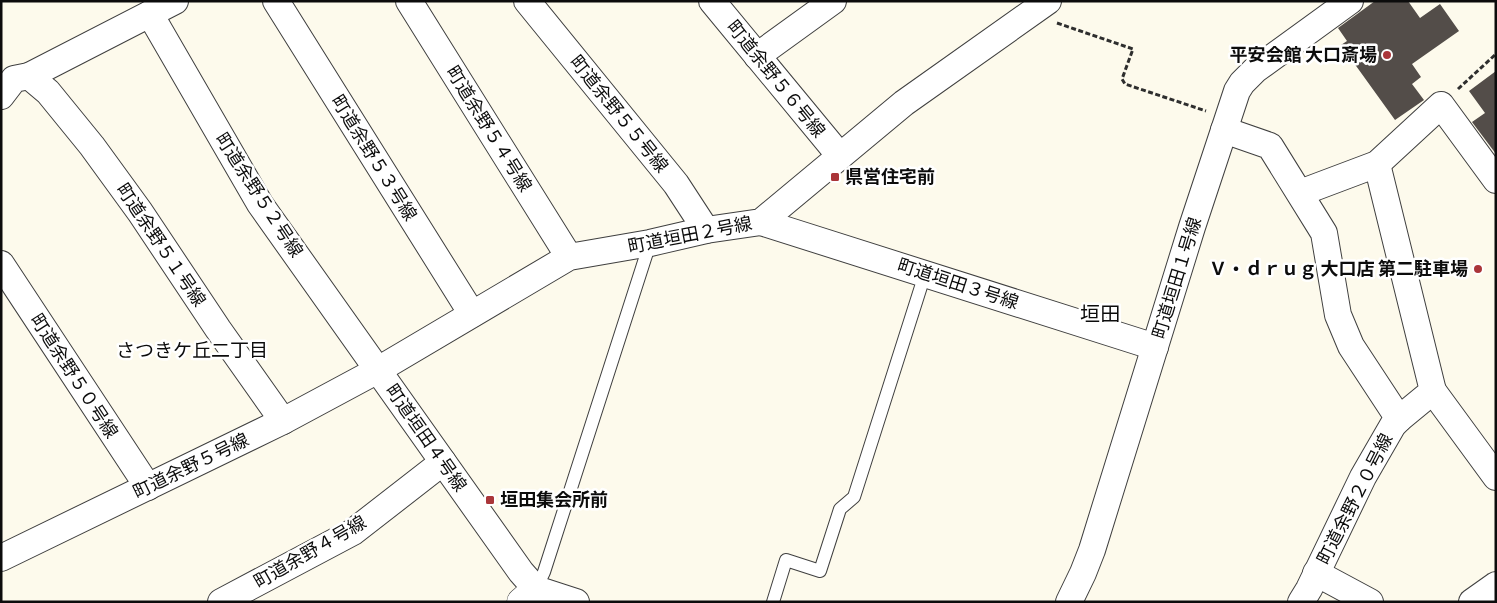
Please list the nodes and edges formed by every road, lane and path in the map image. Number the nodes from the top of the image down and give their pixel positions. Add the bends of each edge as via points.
1 (175, 1) edge
2 (276, 1) edge
3 (409, 1) edge
4 (527, 1) edge
5 (712, 1) edge
6 (833, 1) edge
7 (1350, 1) edge
8 (1039, 8) edge
9 (150, 14) junction
10 (1496, 54) edge
11 (757, 56) junction
12 (11, 80) edge
13 (1441, 105) junction
14 (1226, 124) junction
15 (840, 156) junction
16 (1377, 164) junction
17 (1496, 180) edge
18 (1300, 193) junction
19 (761, 222) junction
20 (706, 230) junction
21 (650, 243) junction
22 (569, 257) junction
23 (1, 264) edge
24 (925, 274) junction
25 (472, 314) junction
26 (1155, 347) junction
27 (378, 370) junction
28 (1433, 391) junction
29 (1398, 419) junction
30 (283, 421) junction
31 (443, 462) junction
32 (1496, 477) edge
33 (148, 487) junction
34 (1, 558) edge
35 (1316, 573) junction
36 (1496, 585) edge
37 (534, 598) edge
38 (221, 602) edge
39 (576, 602) edge
40 (773, 602) edge
41 (1069, 602) edge
42 (1301, 602) edge
43 (1370, 602) edge
44 (1472, 602) edge

1 - 9 street
2 - 25 street, 町道余野５３号線
3 - 22 street, 町道余野５４号線
4 - 20 street, 町道余野５５号線 via 676,184
5 - 11 street, 町道余野５６号線
6 - 11 street
7 - 14 street, 町道垣田１号線 via 1248,76 1237,91
8 - 14 path via 1133,48 1122,79 1125,84
8 - 15 street, 町道垣田２号線 via 904,103
9 - 12 street
9 - 27 street, 町道余野５２号線 via 260,204
10 - 13 path
11 - 15 street, 町道余野５６号線
12 - 30 street, 町道余野５１号線 via 48,92 92,146
13 - 16 street
13 - 17 street
14 - 18 street, 町道余野２０号線 via 1270,146
14 - 26 street, 町道垣田１号線
15 - 19 street, 町道垣田２号線
16 - 18 street
16 - 28 street
18 - 29 street, 町道余野２０号線 via 1324,233 1338,315 1351,346
19 - 20 street, 町道垣田２号線
19 - 24 street, 町道垣田３号線
20 - 21 street, 町道垣田２号線
21 - 22 street, 町道垣田２号線
21 - 37 lane
22 - 25 street, 町道垣田２号線
23 - 33 street, 町道余野５０号線
24 - 26 street, 町道垣田３号線
24 - 40 lane via 854,497 840,509 820,571 786,560
25 - 27 street, 町道垣田２号線
26 - 41 street, 町道垣田１号線 via 1092,550
27 - 30 street, 町道余野５号線
27 - 31 street, 町道垣田４号線
28 - 29 street
28 - 32 street
29 - 35 street, 町道余野２０号線 via 1363,477
30 - 33 street, 町道余野５号線
31 - 37 street, 町道垣田４号線 via 521,572
31 - 38 street, 町道余野４号線 via 353,532
33 - 34 street, 町道余野５号線
35 - 42 street, 町道余野２０号線
35 - 43 street
36 - 44 street
37 - 39 street

